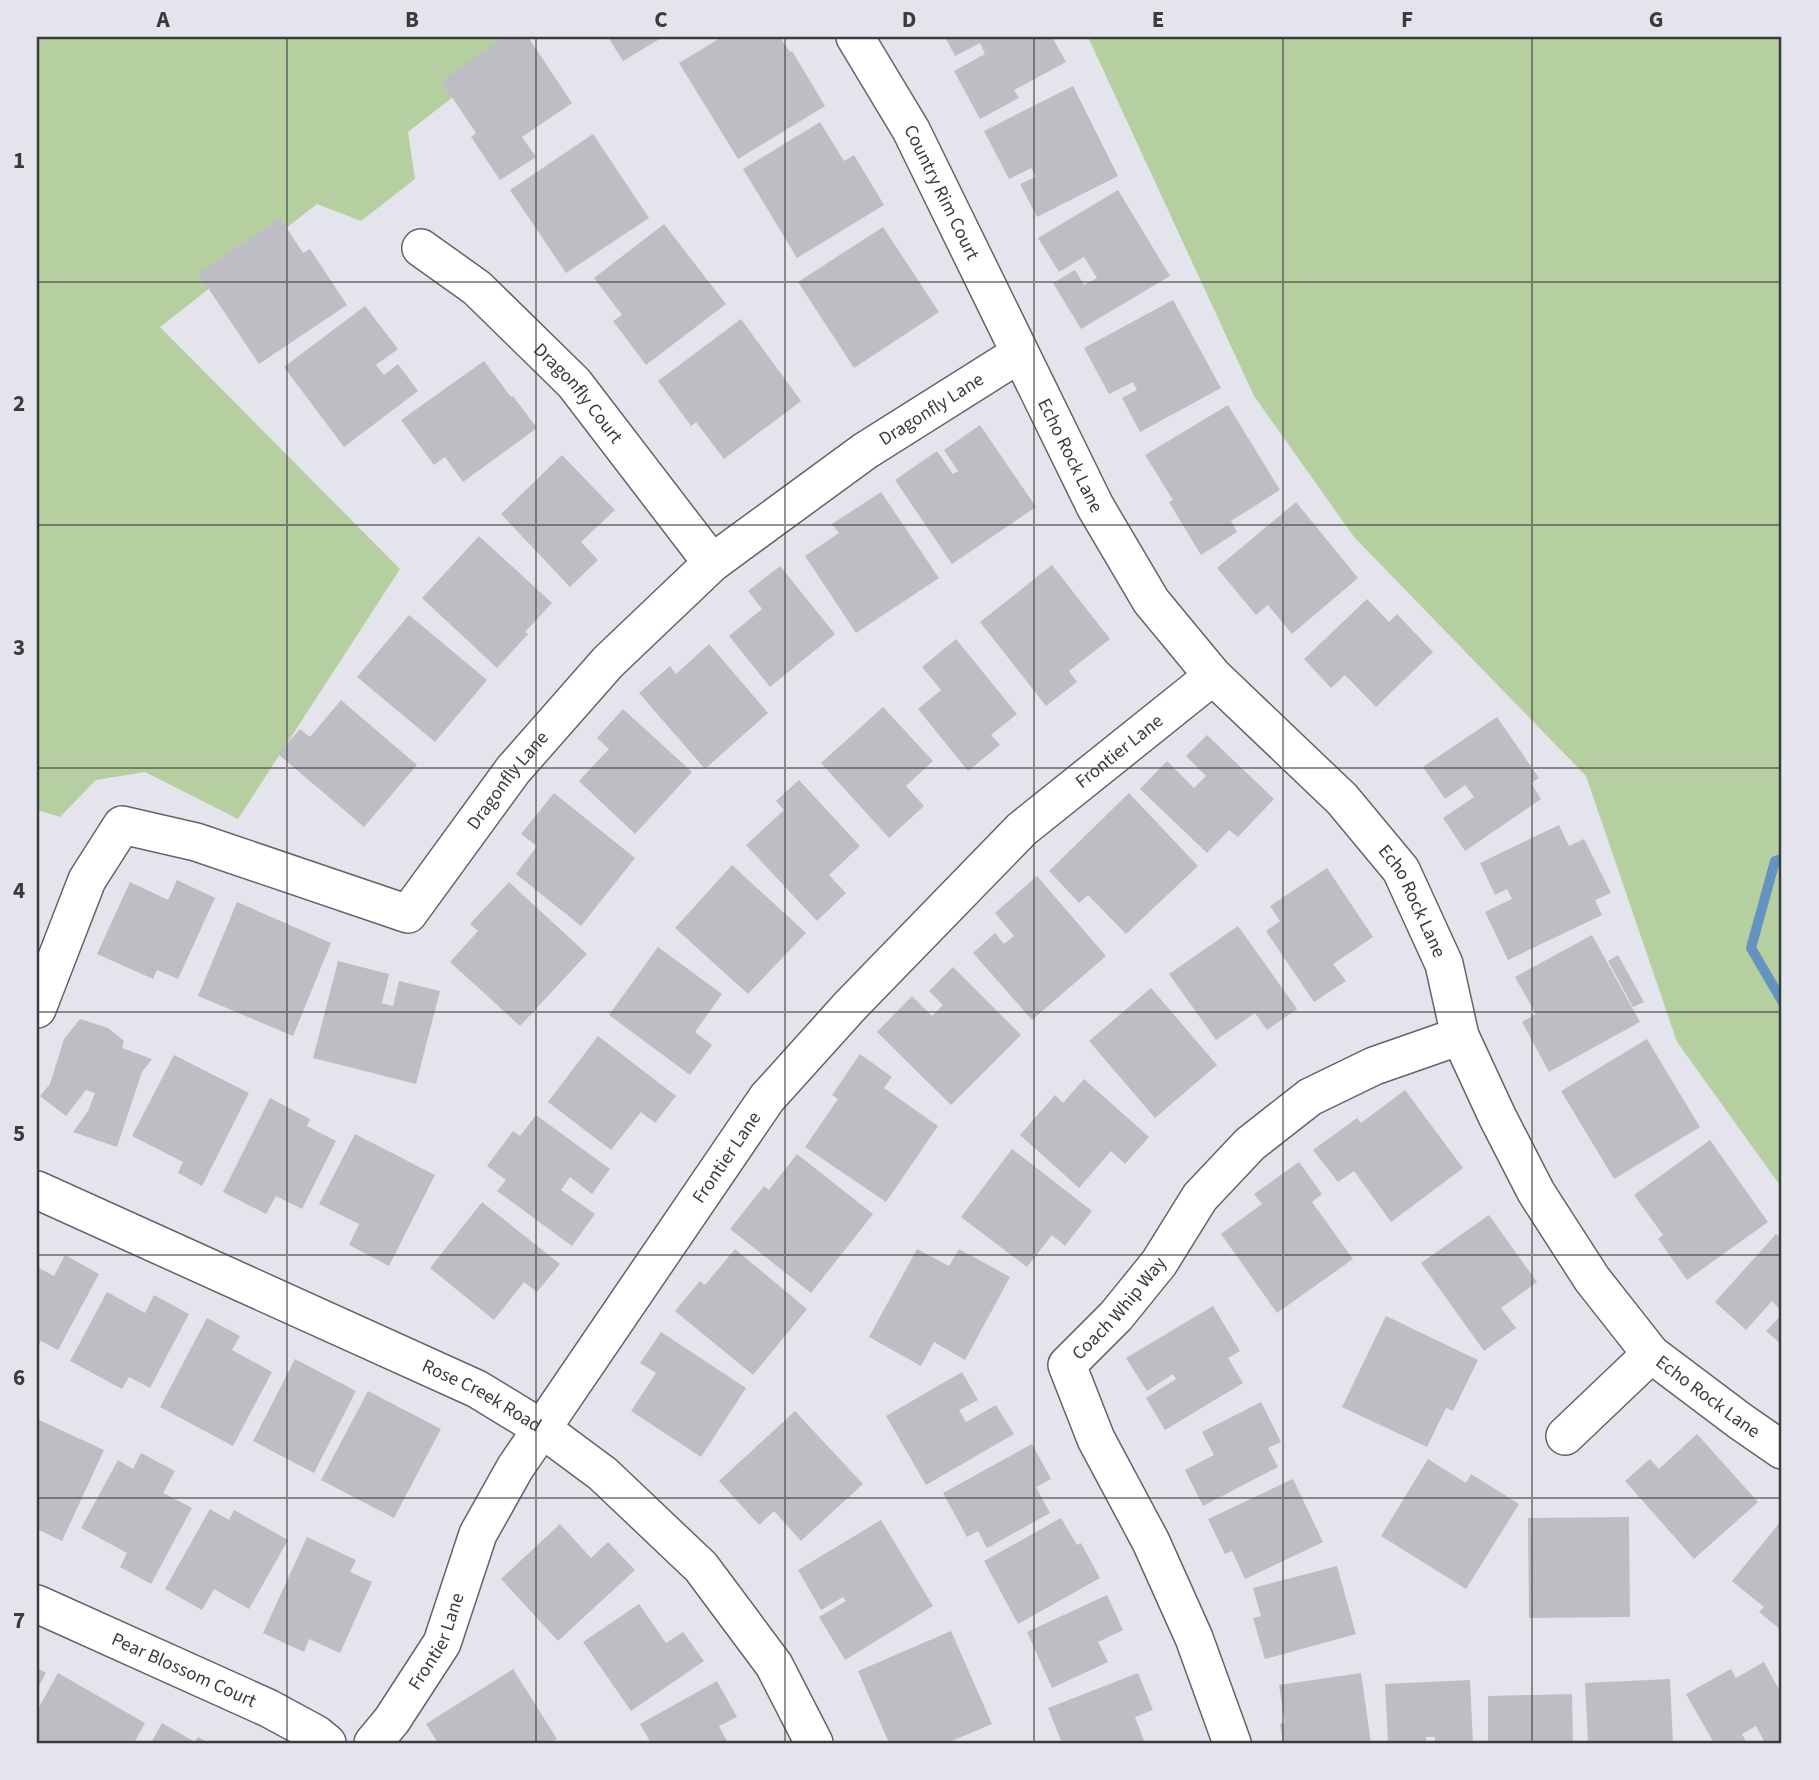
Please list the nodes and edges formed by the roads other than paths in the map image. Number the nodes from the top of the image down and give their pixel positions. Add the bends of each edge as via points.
1 (855, 37) edge
2 (421, 248) dead end
3 (1019, 354) junction
4 (712, 563) junction
5 (1213, 676) junction
6 (37, 1009) edge
7 (1460, 1036) junction
8 (37, 1190) edge
9 (1651, 1354) junction
10 (541, 1428) junction
11 (1565, 1436) dead end
12 (1782, 1450) edge
13 (37, 1604) edge
14 (327, 1743) edge
15 (373, 1743) edge
16 (814, 1743) edge
17 (1232, 1743) edge

1 - 3 street, Country Rim Court via 911,130
2 - 4 street, Dragonfly Court via 477,288 574,383
3 - 4 street, Dragonfly Lane via 865,451
3 - 5 street, Echo Rock Lane via 1095,506 1144,589
4 - 6 street, Dragonfly Lane via 608,662 513,771 408,914 196,842 122,825 87,880
5 - 7 street, Echo Rock Lane via 1342,799 1401,870 1444,964
5 - 10 street, Frontier Lane via 1022,830 776,1088
7 - 9 street, Echo Rock Lane via 1536,1192 1592,1279
7 - 17 street, Coach Whip Way via 1374,1066 1310,1097 1250,1144 1200,1197 1159,1262 1116,1315 1067,1365 1096,1439 1151,1542 1194,1638
8 - 10 street, Rose Creek Road via 477,1389
9 - 11 street
9 - 12 street, Echo Rock Lane
10 - 15 street, Frontier Lane via 478,1534 442,1643
10 - 16 street, Rose Creek Road via 603,1474 701,1567 774,1665
13 - 14 street, Pear Blossom Court via 268,1708

